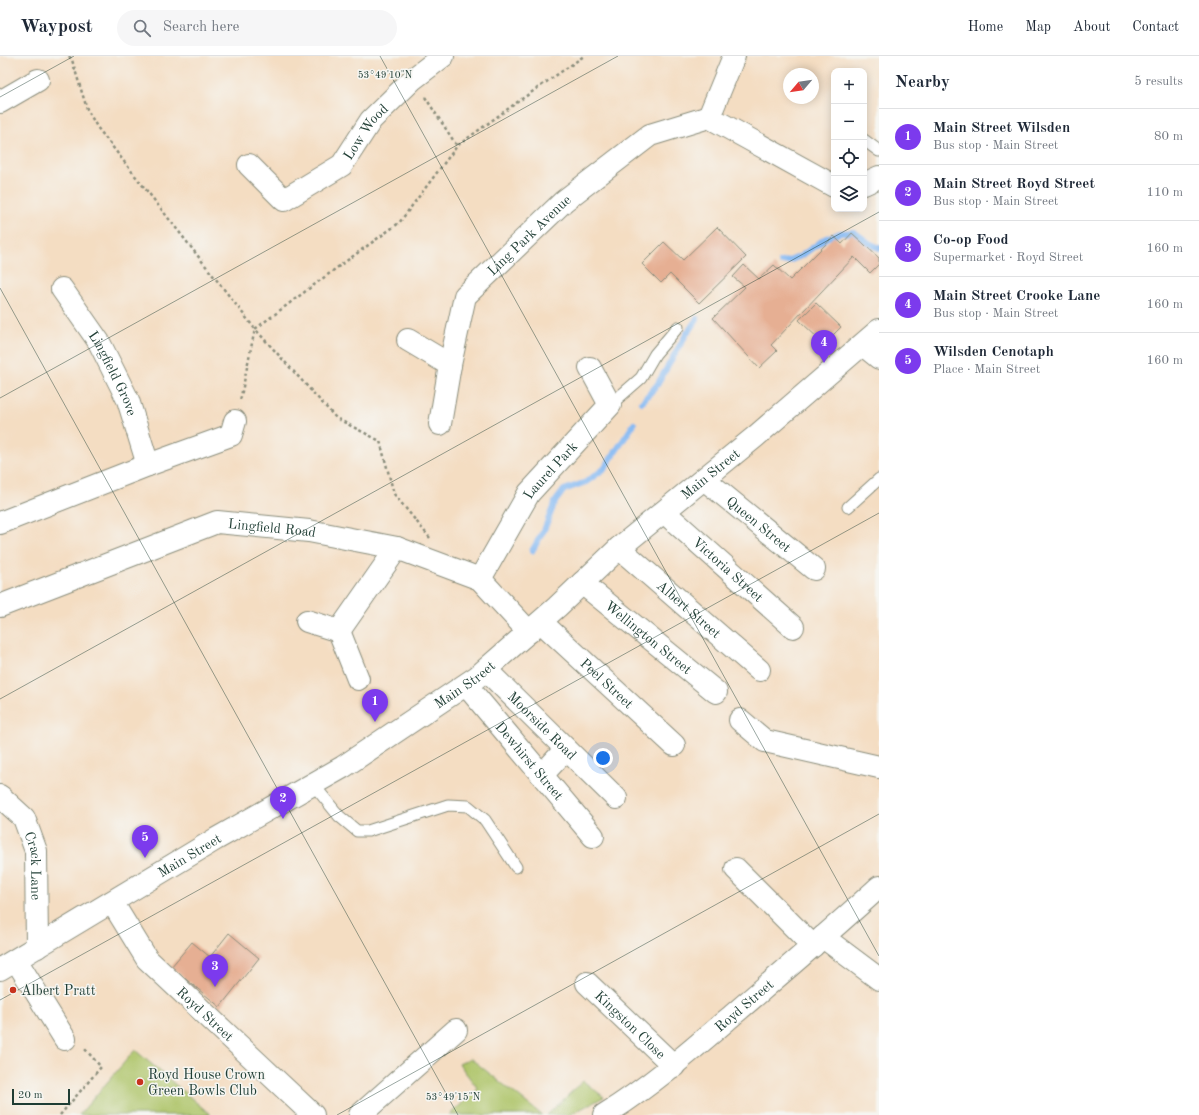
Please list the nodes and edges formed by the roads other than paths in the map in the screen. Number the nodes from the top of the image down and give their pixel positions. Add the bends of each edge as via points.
1 (443, 56) edge
2 (734, 56) edge
3 (38, 80) dead end
4 (0, 102) edge
5 (709, 117) junction
6 (867, 142) edge
7 (879, 151) edge
8 (249, 166) dead end
9 (879, 177) edge
10 (867, 183) edge
11 (831, 184) edge
12 (62, 288) dead end
13 (678, 327) dead end
14 (879, 330) edge
15 (408, 340) dead end
16 (871, 351) edge
17 (450, 365) junction
18 (590, 368) dead end
19 (610, 405) junction
20 (235, 421) road end
21 (440, 424) dead end
22 (148, 465) junction
23 (704, 479) junction
24 (879, 479) edge
25 (848, 507) dead end
26 (664, 512) junction
27 (0, 523) edge
28 (397, 548) junction
29 (619, 548) junction
30 (814, 569) dead end
31 (480, 579) junction
32 (582, 583) junction
33 (0, 606) edge
34 (307, 621) dead end
35 (535, 627) junction
36 (793, 627) dead end
37 (339, 632) junction
38 (486, 670) junction
39 (758, 670) dead end
40 (358, 679) dead end
41 (466, 685) junction
42 (716, 692) dead end
43 (740, 720) dead end
44 (674, 745) dead end
45 (566, 749) junction
46 (879, 767) edge
47 (542, 775) junction
48 (313, 784) junction
49 (0, 796) edge
50 (616, 798) dead end
51 (593, 836) dead end
52 (516, 867) dead end
53 (736, 869) dead end
54 (879, 887) edge
55 (112, 902) junction
56 (818, 942) junction
57 (37, 947) junction
58 (8, 965) edge
59 (879, 979) edge
60 (587, 983) dead end
61 (456, 1030) dead end
62 (65, 1039) road end
63 (674, 1066) junction
64 (313, 1115) edge
65 (360, 1115) edge
66 (604, 1115) edge

1 - 8 street, Low Wood via 413,79 371,120 342,164 284,200
2 - 5 street
3 - 4 street
5 - 11 street
5 - 17 street, Ling Park Avenue via 650,135 564,201 465,296
6 - 7 lane
9 - 10 street
12 - 22 street, Lingfield Grove via 99,342 128,400
13 - 19 lane via 655,354 641,378
14 - 16 street, Main Street
15 - 17 street
16 - 23 street, Main Street via 755,437
17 - 21 street, Ling Park Avenue
18 - 19 street
19 - 31 street, Laurel Park via 529,492
20 - 22 street via 231,435
22 - 27 street
23 - 26 street, Main Street
23 - 30 street, Queen Street
24 - 25 lane
26 - 29 street, Main Street
26 - 36 street, Victoria Street
28 - 31 street, Lingfield Road
28 - 33 street, Lingfield Road via 309,531 217,522
28 - 37 street
29 - 32 street, Main Street
29 - 39 street, Albert Street
31 - 35 street, Lingfield Road
32 - 35 street, Main Street
32 - 42 street, Wellington Street
34 - 37 street
35 - 38 street, Main Street
35 - 44 street, Peel Street
37 - 40 street
38 - 41 street, Main Street
38 - 45 street, Moorside Road
41 - 47 street, Dewhirst Street
41 - 48 street, Main Street via 343,767
43 - 46 street via 765,741
45 - 47 street
45 - 50 street, Moorside Road
47 - 51 street, Dewhirst Street
48 - 52 lane via 339,816 357,831 368,831 448,805 468,806 485,820
48 - 55 street, Main Street
49 - 57 street, Crack Lane via 24,818 36,851
53 - 56 street
54 - 56 street, Royd Street
55 - 57 street, Main Street
55 - 64 street, Royd Street via 147,959
56 - 59 street
56 - 63 street, Royd Street
57 - 58 street, Main Street
58 - 62 street
60 - 63 street, Kingston Close
61 - 65 street
63 - 66 street, Royd Street

